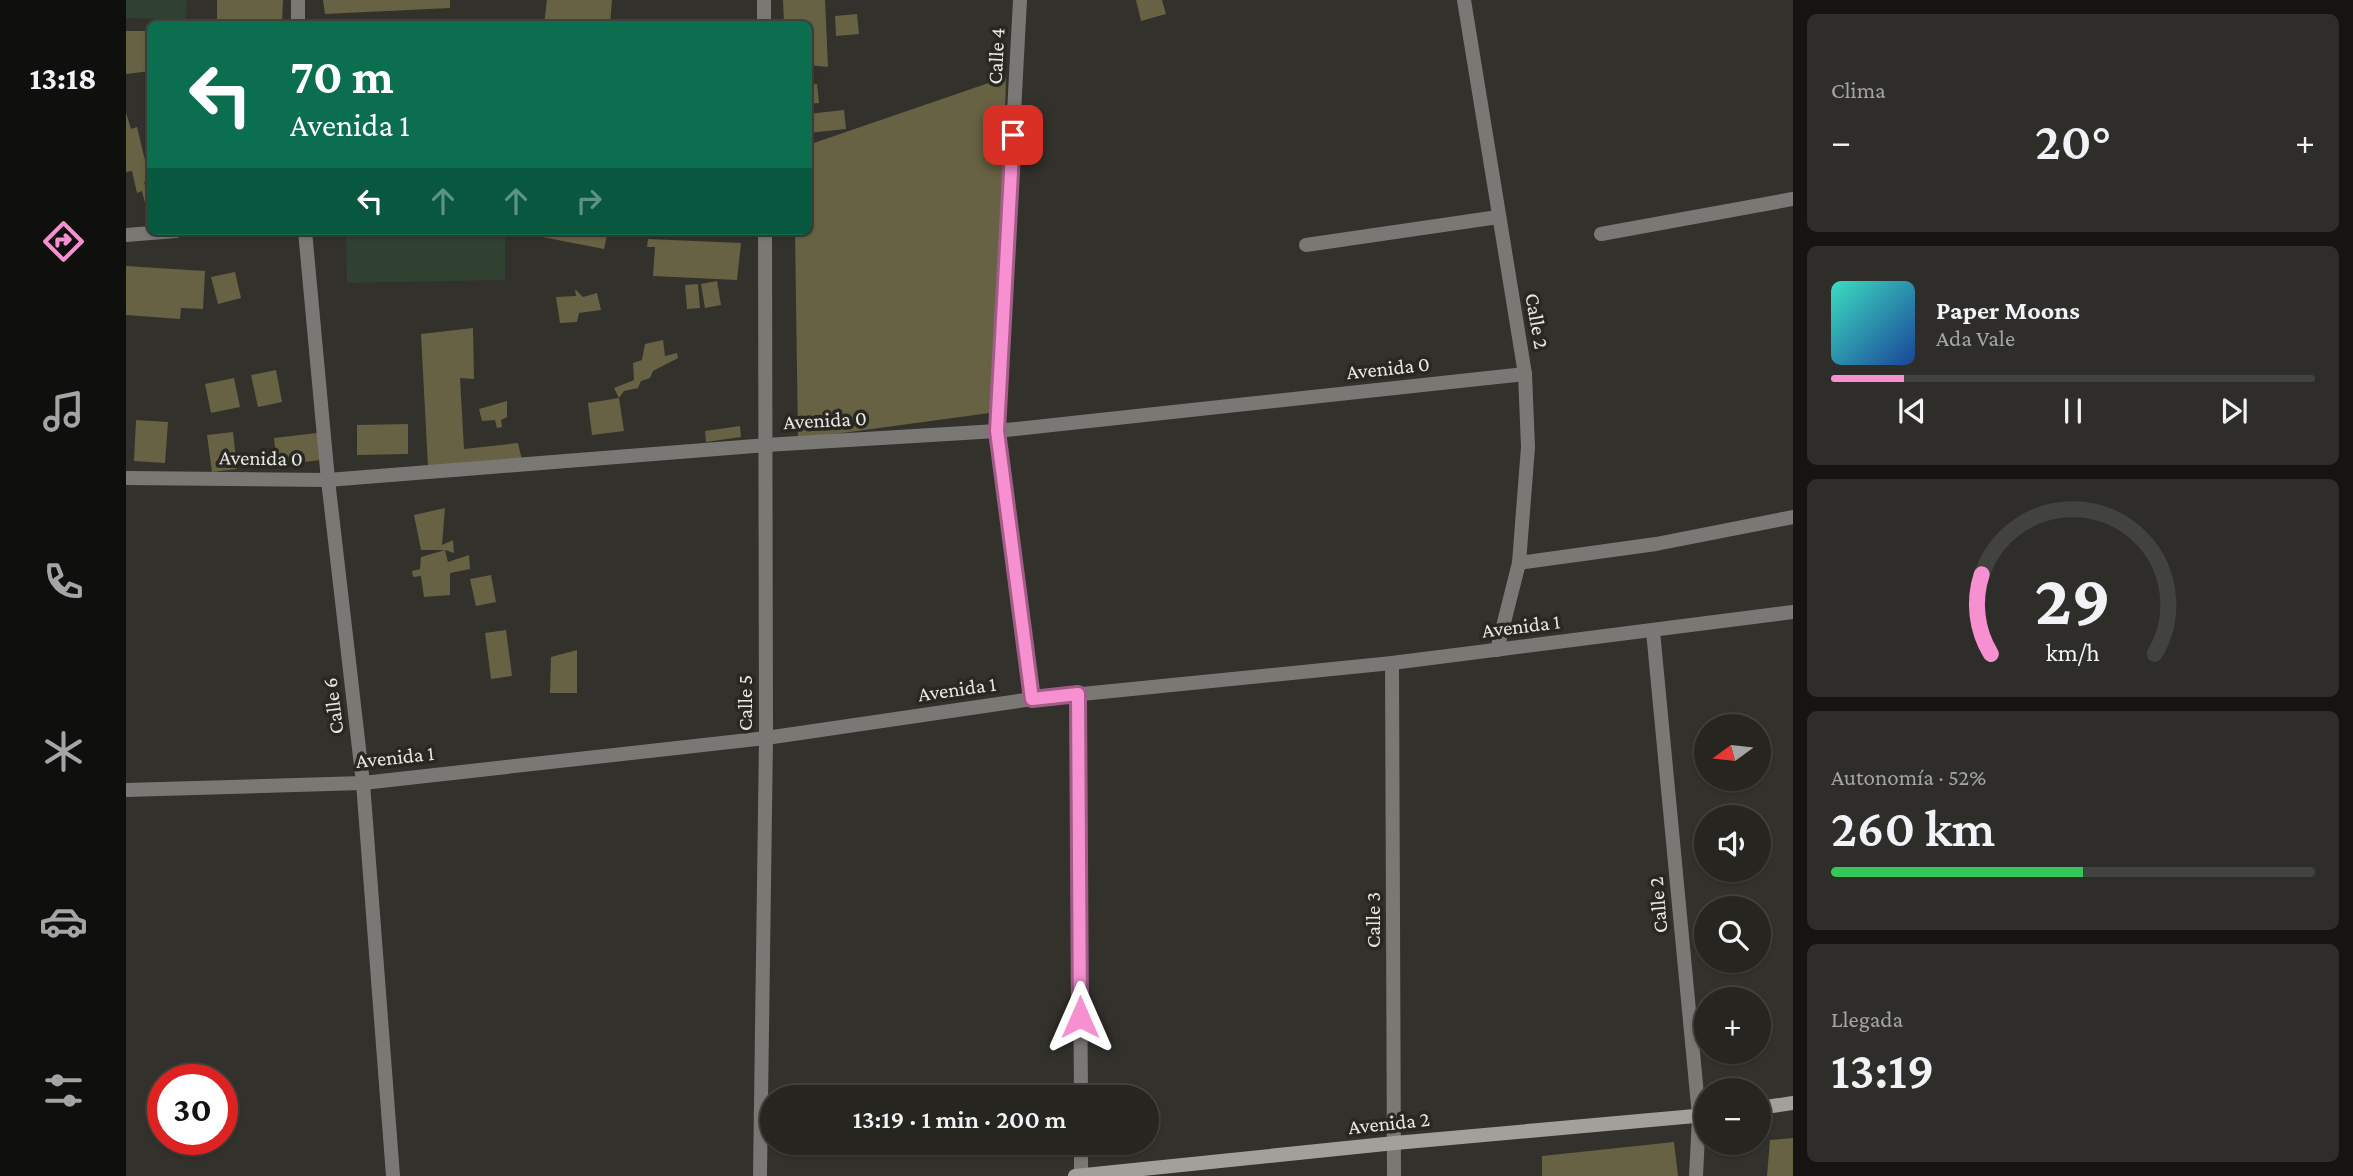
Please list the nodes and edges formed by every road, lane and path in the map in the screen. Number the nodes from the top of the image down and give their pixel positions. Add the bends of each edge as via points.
1 (298, 0) edge
2 (764, 0) edge
3 (1020, 0) edge
4 (1464, 0) edge
5 (298, 21) edge
6 (764, 21) edge
7 (1793, 199) edge
8 (1498, 217) junction
9 (147, 233) edge
10 (1601, 234) dead end
11 (126, 235) edge
12 (305, 235) edge
13 (765, 235) edge
14 (1306, 245) dead end
15 (1524, 374) junction
16 (997, 431) junction
17 (766, 445) junction
18 (126, 478) edge
19 (328, 480) junction
20 (1793, 517) edge
21 (1519, 563) junction
22 (1793, 612) edge
23 (1653, 631) junction
24 (1497, 650) junction
25 (1392, 663) junction
26 (1078, 694) junction
27 (1032, 699) junction
28 (766, 738) junction
29 (363, 783) junction
30 (126, 790) edge
31 (1698, 1078) edge
32 (1081, 1085) edge
33 (1793, 1103) edge
34 (1771, 1106) edge
35 (1694, 1116) edge
36 (1395, 1143) junction
37 (1081, 1155) edge
38 (1698, 1155) edge
39 (393, 1176) edge
40 (760, 1176) edge
41 (1075, 1176) edge
42 (1081, 1176) edge
43 (1394, 1176) edge
44 (1696, 1176) edge

1 - 5 street
2 - 6 street
3 - 16 street, Calle 4
4 - 8 street, Calle 2
7 - 10 street
8 - 14 street
8 - 15 street, Calle 2
9 - 11 street
12 - 19 street, Calle 6
13 - 17 street, Calle 5
15 - 16 street, Avenida 0
15 - 21 street, Calle 2 via 1528,447
16 - 17 street, Avenida 0
16 - 27 street, Calle 4
17 - 19 street, Avenida 0
17 - 28 street, Calle 5
18 - 19 street, Avenida 0
19 - 29 street, Calle 6
20 - 21 street via 1656,544
21 - 24 street, Calle 2
22 - 23 street, Avenida 1
23 - 24 street, Avenida 1
23 - 31 street, Calle 2
24 - 25 street, Avenida 1
25 - 26 street, Avenida 1
25 - 36 street, Calle 3
26 - 27 street, Avenida 1
26 - 32 street
27 - 28 street, Avenida 1
28 - 29 street, Avenida 1
28 - 40 street, Calle 5
29 - 30 street, Avenida 1
29 - 39 street, Calle 6
33 - 34 street
35 - 36 street, Avenida 2
36 - 42 street, Avenida 2
36 - 43 street, Calle 3
37 - 42 street
38 - 44 street, Calle 2
41 - 42 street, Avenida 2

